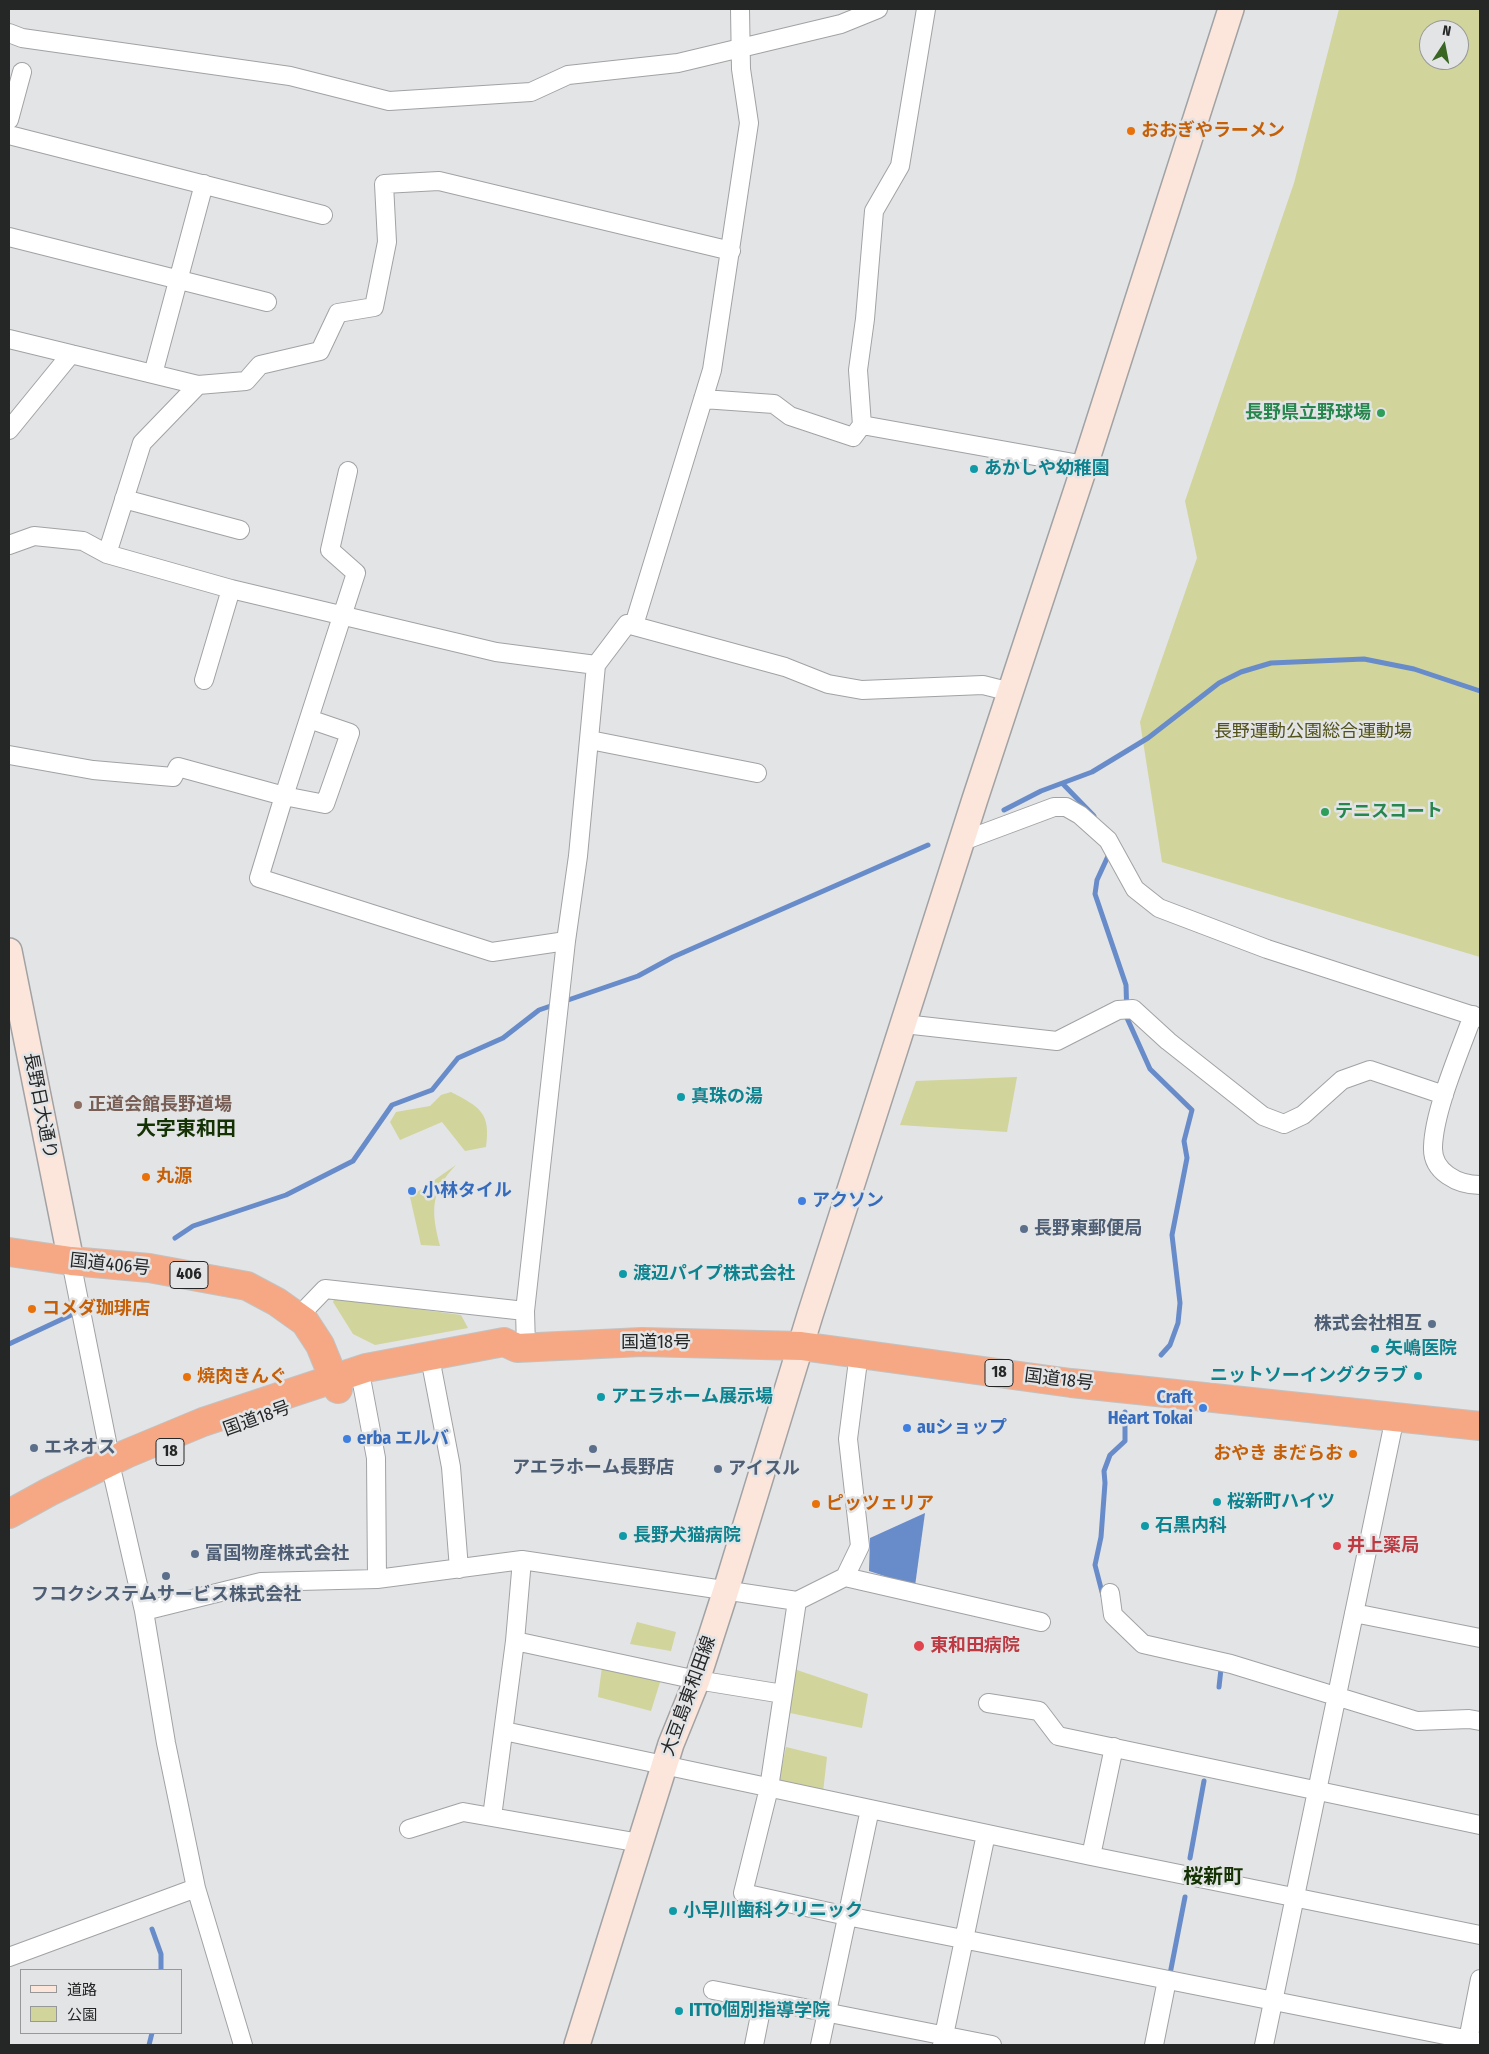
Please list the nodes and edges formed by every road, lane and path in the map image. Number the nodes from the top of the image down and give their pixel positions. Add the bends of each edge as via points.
1 (740, 9) edge
2 (878, 9) edge
3 (926, 9) edge
4 (1231, 9) edge
5 (9, 33) edge
6 (741, 48) junction
7 (22, 72) dead end
8 (9, 120) edge
9 (9, 135) edge
10 (204, 184) junction
11 (323, 216) dead end
12 (9, 237) edge
13 (731, 251) junction
14 (178, 279) junction
15 (267, 302) dead end
16 (9, 339) edge
17 (71, 354) junction
18 (153, 374) junction
19 (198, 385) junction
20 (704, 399) junction
21 (862, 425) junction
22 (9, 430) edge
23 (1085, 465) junction
24 (348, 471) dead end
25 (124, 499) junction
26 (240, 530) dead end
27 (9, 544) edge
28 (107, 554) junction
29 (231, 589) junction
30 (343, 615) junction
31 (634, 625) junction
32 (596, 665) junction
33 (204, 680) dead end
34 (1011, 692) junction
35 (309, 718) junction
36 (590, 740) junction
37 (9, 755) edge
38 (757, 772) dead end
39 (284, 796) junction
40 (963, 840) junction
41 (566, 941) junction
42 (9, 951) edge
43 (1476, 1016) edge
44 (904, 1024) junction
45 (1444, 1095) junction
46 (1480, 1184) edge
47 (9, 1252) edge
48 (71, 1261) junction
49 (525, 1311) junction
50 (298, 1317) junction
51 (801, 1346) junction
52 (522, 1347) junction
53 (859, 1353) junction
54 (432, 1368) junction
55 (344, 1383) junction
56 (1395, 1417) junction
57 (1480, 1426) edge
58 (112, 1469) junction
59 (9, 1514) edge
60 (9, 1529) edge
61 (522, 1560) junction
62 (459, 1569) junction
63 (846, 1577) junction
64 (377, 1579) junction
65 (726, 1590) junction
66 (1110, 1593) dead end
67 (797, 1601) junction
68 (144, 1611) junction
69 (1354, 1613) junction
70 (1041, 1622) dead end
71 (1480, 1638) edge
72 (515, 1641) junction
73 (697, 1680) junction
74 (783, 1694) junction
75 (1337, 1695) junction
76 (988, 1703) dead end
77 (1480, 1721) edge
78 (504, 1731) junction
79 (1114, 1747) junction
80 (664, 1766) junction
81 (769, 1788) junction
82 (1316, 1791) junction
83 (870, 1809) junction
84 (492, 1817) junction
85 (1480, 1825) edge
86 (409, 1829) dead end
87 (986, 1834) junction
88 (640, 1843) junction
89 (1091, 1856) junction
90 (196, 1888) junction
91 (1294, 1898) junction
92 (847, 1916) junction
93 (1480, 1935) edge
94 (964, 1938) junction
95 (9, 1957) edge
96 (1480, 1979) edge
97 (1167, 1980) junction
98 (713, 1990) dead end
99 (763, 2000) junction
100 (1273, 2002) junction
101 (827, 2013) junction
102 (943, 2040) edge
103 (1472, 2042) edge
104 (243, 2045) edge
105 (577, 2045) edge
106 (754, 2045) edge
107 (820, 2045) edge
108 (992, 2045) edge
109 (1154, 2045) edge
110 (1264, 2045) edge

1 - 6 street
2 - 6 street via 841,24
3 - 21 street via 900,166 874,211 866,319 858,370
4 - 23 street, 大豆島東和田線
5 - 6 street via 22,38 290,76 389,101 531,92 568,75 678,63
6 - 13 street via 749,123
7 - 8 street
9 - 10 street
10 - 11 street
10 - 14 street
12 - 14 street
13 - 19 street via 439,181 384,184 387,242 374,307 338,313 320,351 260,365 246,381
13 - 20 street via 712,370
14 - 15 street
14 - 18 street
16 - 17 street
17 - 18 street
17 - 22 street
18 - 19 street
19 - 25 street via 142,443
20 - 21 street via 774,404 790,416 853,437
20 - 31 street
21 - 23 street
23 - 34 street, 大豆島東和田線
24 - 30 street via 330,550 356,573
25 - 26 street
25 - 28 street
27 - 28 street via 34,536 54,538 83,541
28 - 29 street
29 - 30 street
29 - 33 street
30 - 32 street via 496,652
30 - 35 street
31 - 32 street via 627,624
31 - 34 street via 784,667 828,684 862,690 983,686
32 - 36 street
34 - 40 street, 大豆島東和田線
35 - 39 street
35 - 39 street via 350,733 325,804
36 - 38 street
36 - 41 street
37 - 39 street via 93,770 173,777 178,767
39 - 41 street via 259,878 492,952
40 - 43 street via 1054,807 1066,806 1108,840 1135,888 1159,908 1267,948
40 - 44 street, 大豆島東和田線
41 - 49 street
42 - 48 street, 長野日大通り
43 - 45 street
44 - 45 street via 1057,1041 1118,1010 1134,1009 1263,1116 1284,1124 1304,1115 1342,1080 1370,1070
44 - 51 street, 大豆島東和田線
45 - 46 street via 1432,1148 1435,1161 1453,1180
47 - 48 highway, 国道406号 / 406
48 - 50 highway, 国道406号 / 406 via 149,1268 247,1286
48 - 58 street
49 - 50 street via 325,1289
49 - 52 street
50 - 55 highway, 国道406号 / 406 via 306,1322
51 - 52 highway, 国道18号 / 18 via 642,1342
51 - 53 highway, 国道18号 / 18
51 - 65 street, 大豆島東和田線
52 - 54 highway, 国道18号 / 18 via 505,1357
52 - 55 highway, 国道18号 / 18 via 504,1342 366,1368
53 - 56 highway, 国道18号 / 18 via 1071,1383
53 - 63 street via 848,1439 860,1546
54 - 55 highway, 国道18号 / 18
54 - 62 street via 451,1467
55 - 58 highway, 国道18号 / 18 via 194,1442
55 - 64 street via 376,1458
56 - 57 highway, 国道18号 / 18
56 - 69 street
58 - 59 highway, 国道18号 / 18 via 49,1492
58 - 60 highway, 国道18号 / 18
58 - 68 street
61 - 62 street
61 - 65 street
61 - 72 street
62 - 64 street
63 - 67 street
63 - 70 street
64 - 68 street via 261,1582
65 - 67 street
65 - 73 street, 大豆島東和田線
66 - 75 street via 1113,1615 1143,1644 1231,1664
67 - 74 street
68 - 90 street via 166,1743
69 - 71 street
69 - 75 street
72 - 73 street
72 - 78 street
73 - 74 street
73 - 80 street, 大豆島東和田線
74 - 81 street
75 - 77 street via 1417,1720
75 - 82 street
76 - 79 street via 1040,1711 1058,1736
78 - 80 street
78 - 84 street
79 - 82 street
79 - 89 street
80 - 81 street
80 - 88 street, 大豆島東和田線
81 - 83 street
81 - 92 street via 742,1892
82 - 85 street
82 - 91 street
83 - 87 street
83 - 92 street
84 - 86 street via 463,1812
84 - 88 street
87 - 89 street
87 - 94 street
88 - 105 street, 大豆島東和田線
89 - 91 street
90 - 95 street
90 - 104 street
91 - 93 street
91 - 100 street
92 - 94 street
92 - 101 street
94 - 97 street
94 - 102 street
96 - 103 street
97 - 100 street
97 - 109 street
98 - 99 street
99 - 101 street
99 - 106 street
100 - 103 street
100 - 110 street
101 - 102 street
101 - 107 street
102 - 108 street

